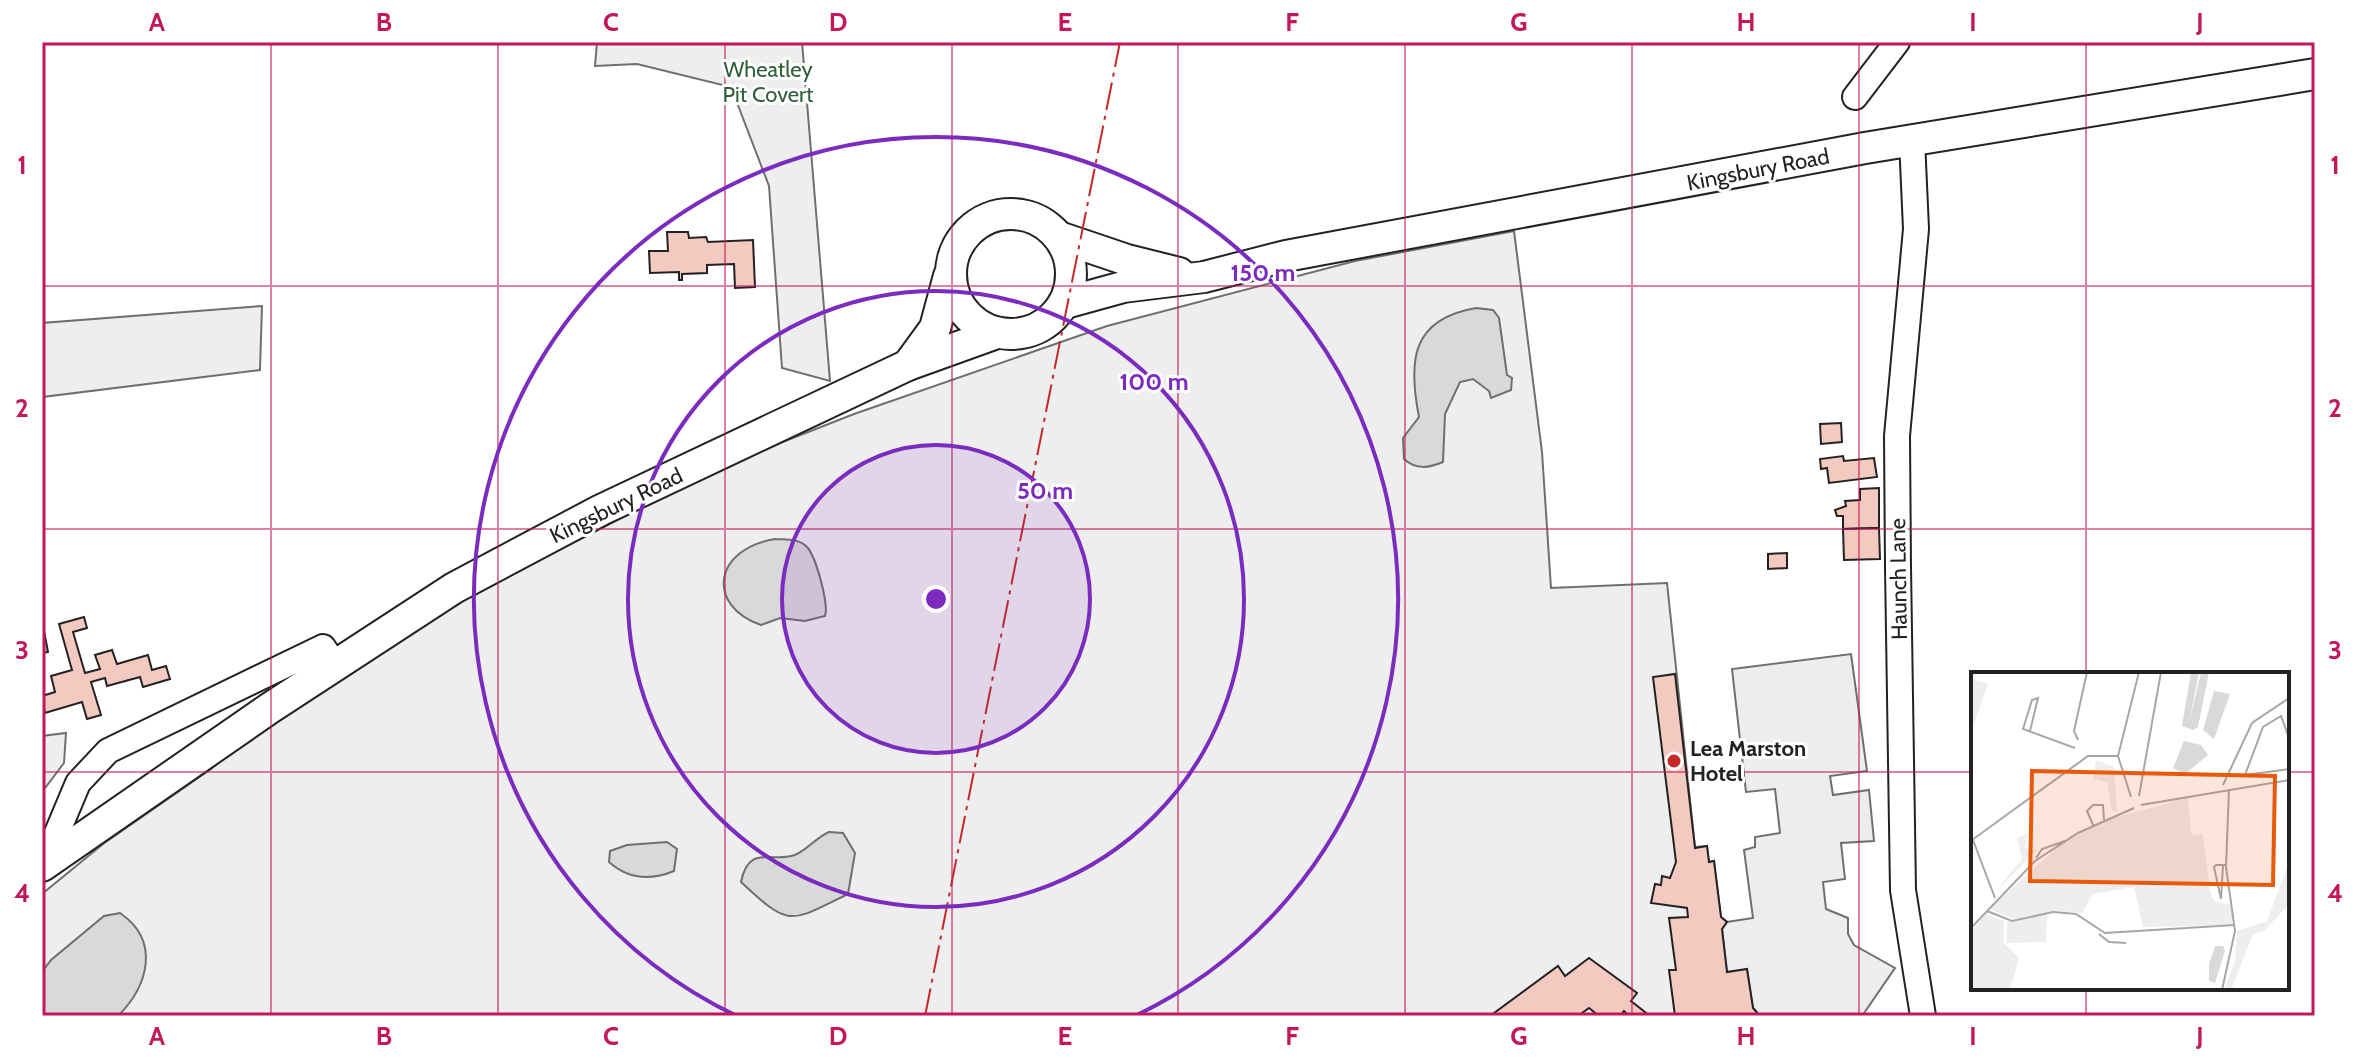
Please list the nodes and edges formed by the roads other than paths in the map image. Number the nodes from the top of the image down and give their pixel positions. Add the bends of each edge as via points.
1 (1897, 42) edge
2 (2315, 74) edge
3 (1855, 97) dead end
4 (1912, 140) junction
5 (1059, 237) junction
6 (949, 276) junction
7 (1204, 277) junction
8 (1065, 303) junction
9 (997, 333) junction
10 (908, 365) junction
11 (335, 665) junction
12 (43, 865) edge
13 (1923, 1016) edge

1 - 3 street
2 - 4 main road, Kingsbury Road
4 - 7 main road, Kingsbury Road via 1286,256
4 - 13 street, Haunch Lane via 1916,229 1897,436 1898,567 1903,890
5 - 6 main road, Kingsbury Road via 1022,215 982,220 954,252
5 - 7 main road, Kingsbury Road via 1127,260
5 - 8 main road via 1069,257
6 - 9 main road via 967,317
6 - 10 main road, Kingsbury Road via 935,328
7 - 8 main road, Kingsbury Road via 1123,287
8 - 9 main road, Kingsbury Road via 1031,332
9 - 10 main road, Kingsbury Road
10 - 11 main road, Kingsbury Road via 601,510 454,588
11 - 12 main road, Kingsbury Road
11 - 12 street, Kingsbury Road via 323,647 108,751 78,783

